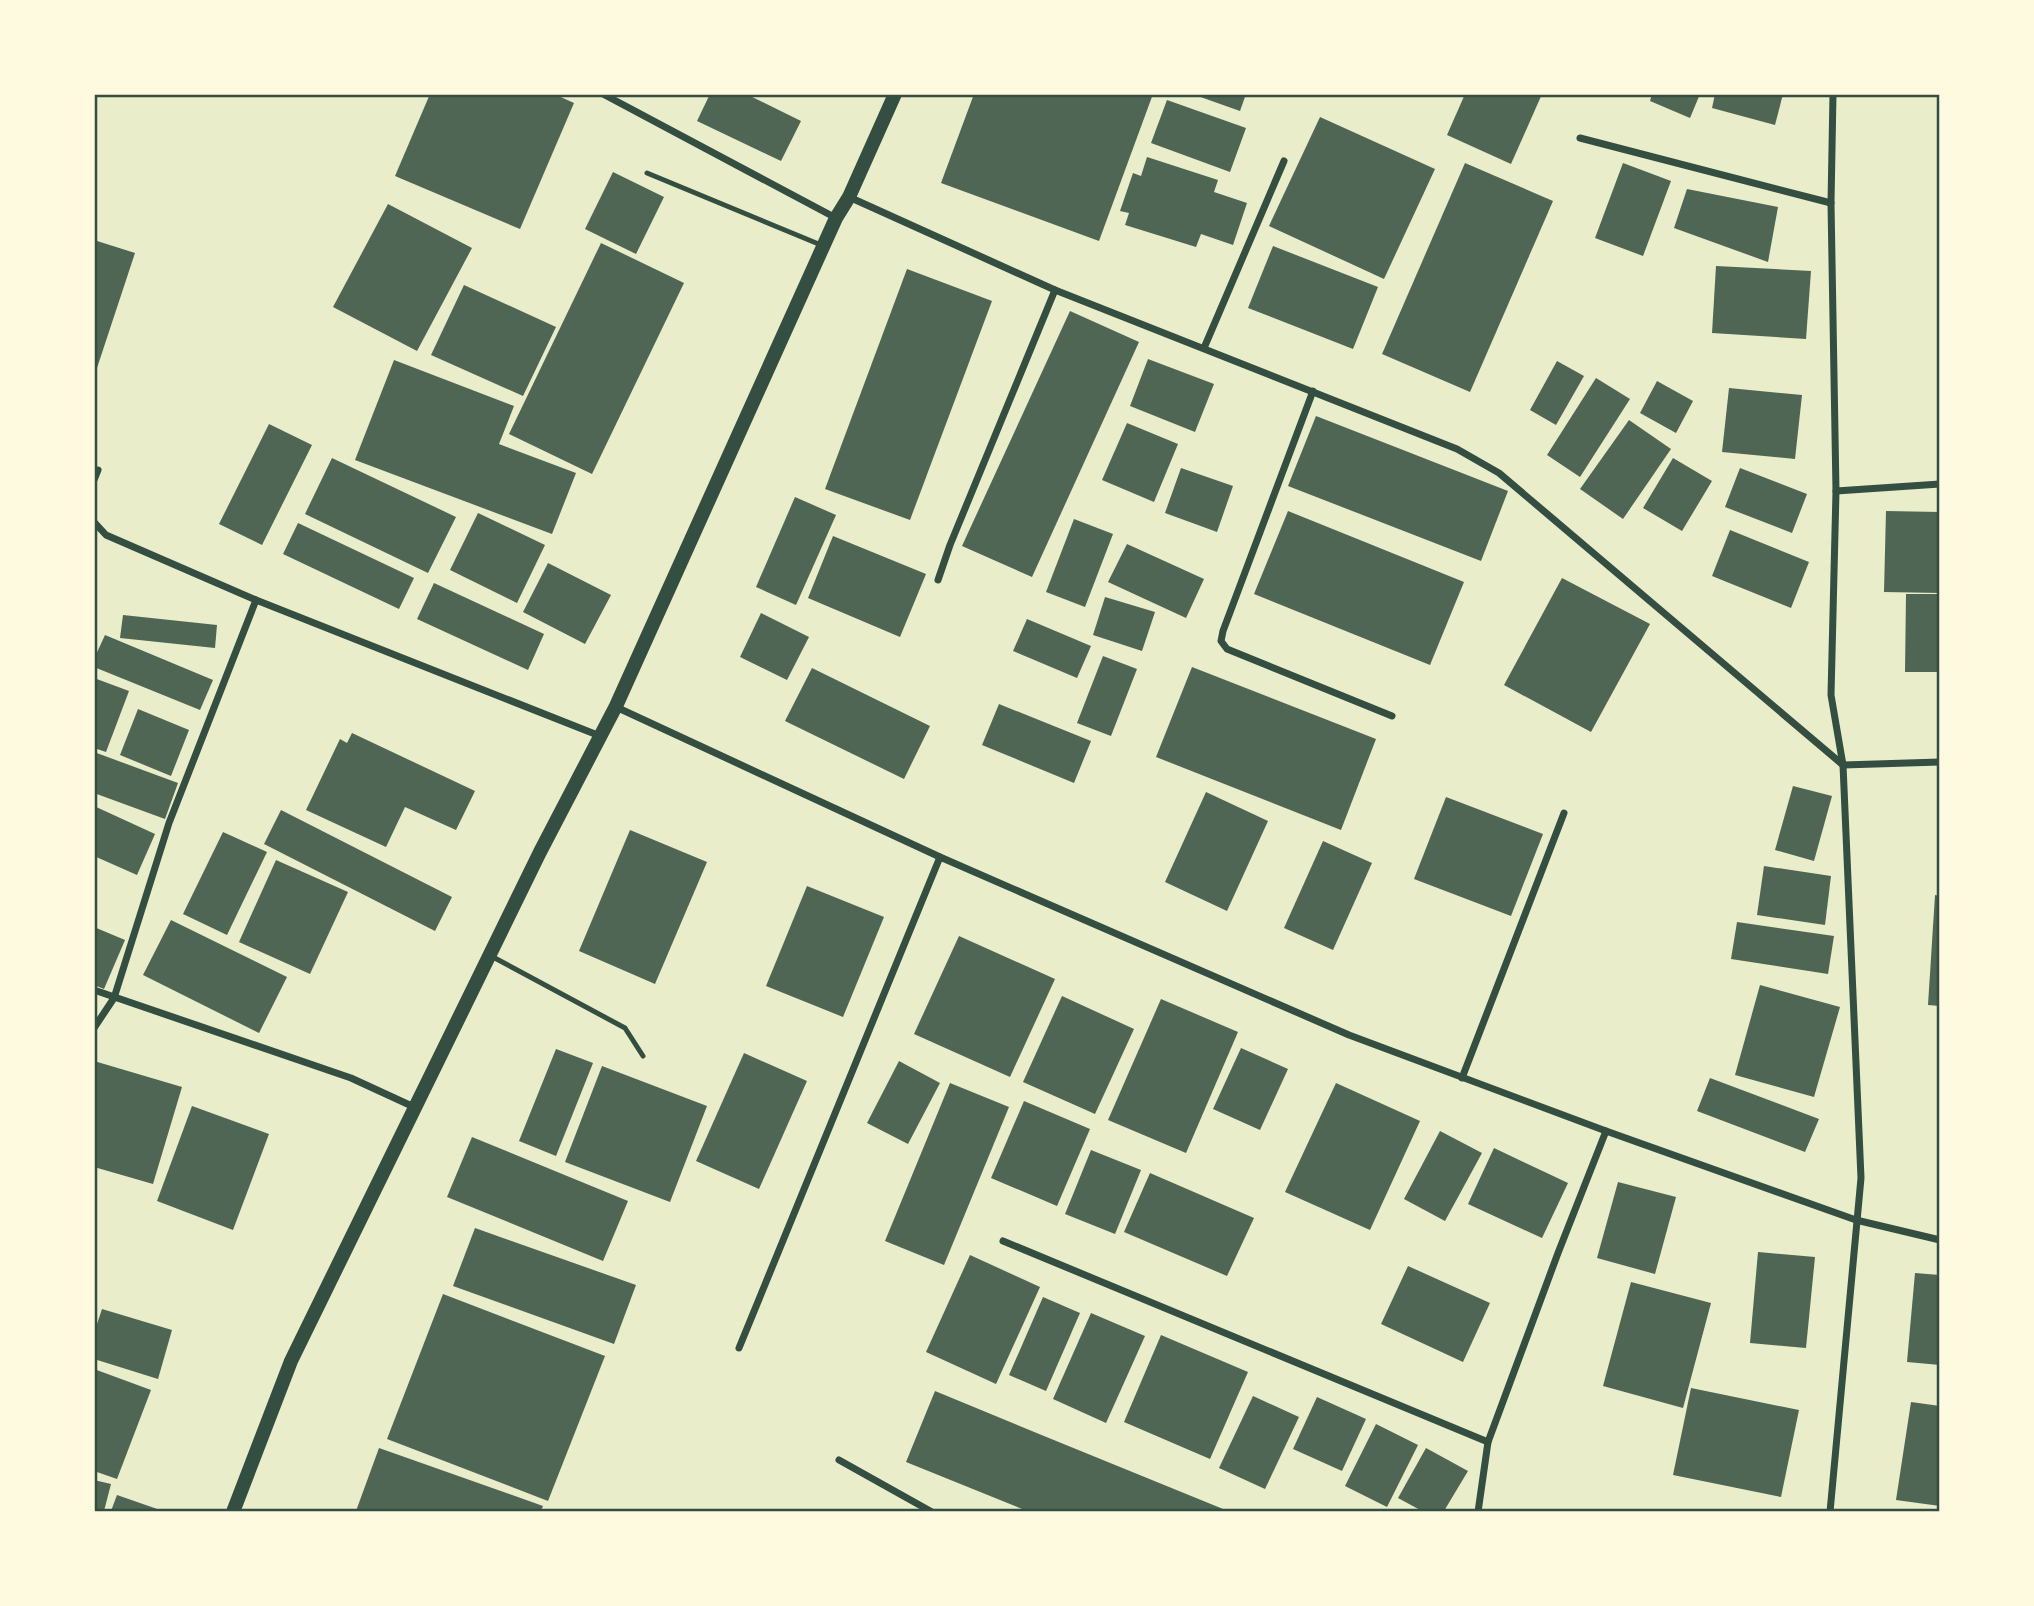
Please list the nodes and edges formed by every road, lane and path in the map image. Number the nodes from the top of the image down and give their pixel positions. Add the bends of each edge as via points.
1 (603, 94) edge
2 (895, 94) edge
3 (1833, 94) edge
4 (1580, 138) dead end
5 (1284, 161) dead end
6 (647, 173) dead end
7 (849, 197) junction
8 (1831, 203) junction
9 (836, 218) junction
10 (824, 246) junction
11 (1055, 290) junction
12 (1204, 348) junction
13 (1313, 391) junction
14 (98, 470) dead end
15 (94, 480) edge
16 (1940, 484) edge
17 (1836, 491) junction
18 (94, 522) edge
19 (938, 580) dead end
20 (256, 600) junction
21 (616, 706) junction
22 (1392, 716) dead end
23 (600, 736) junction
24 (1940, 762) edge
25 (1843, 765) junction
26 (1564, 813) dead end
27 (940, 857) junction
28 (489, 956) junction
29 (94, 990) edge
30 (114, 998) junction
31 (94, 1028) edge
32 (643, 1056) dead end
33 (1462, 1078) junction
34 (414, 1107) junction
35 (1606, 1131) junction
36 (1856, 1220) junction
37 (1940, 1240) edge
38 (1003, 1241) dead end
39 (738, 1348) dead end
40 (1488, 1442) junction
41 (839, 1460) dead end
42 (233, 1511) edge
43 (933, 1511) edge
44 (1478, 1511) edge
45 (1830, 1511) edge

1 - 9 street
2 - 7 main road
3 - 8 street
4 - 8 street
5 - 12 street
6 - 10 lane
7 - 9 main road
7 - 11 street
8 - 17 street
9 - 10 main road
10 - 21 main road
11 - 12 street
11 - 19 street
12 - 13 street
13 - 22 street via 1221,641 1227,649
13 - 25 street via 1457,449 1499,473
14 - 15 street
16 - 17 street
17 - 25 street via 1831,695
18 - 20 street via 106,535
20 - 23 street
20 - 30 street via 169,823
21 - 23 main road
21 - 27 street
23 - 28 main road
24 - 25 street
25 - 36 street via 1861,1178
26 - 33 street
27 - 33 street via 1349,1035
27 - 39 street
28 - 32 lane via 625,1028
28 - 34 main road
29 - 30 street
30 - 31 street
30 - 34 street via 351,1078
33 - 35 street
34 - 42 main road via 291,1361
35 - 36 street
35 - 40 street
36 - 37 street
36 - 45 street
38 - 40 street
40 - 44 street
41 - 43 street

